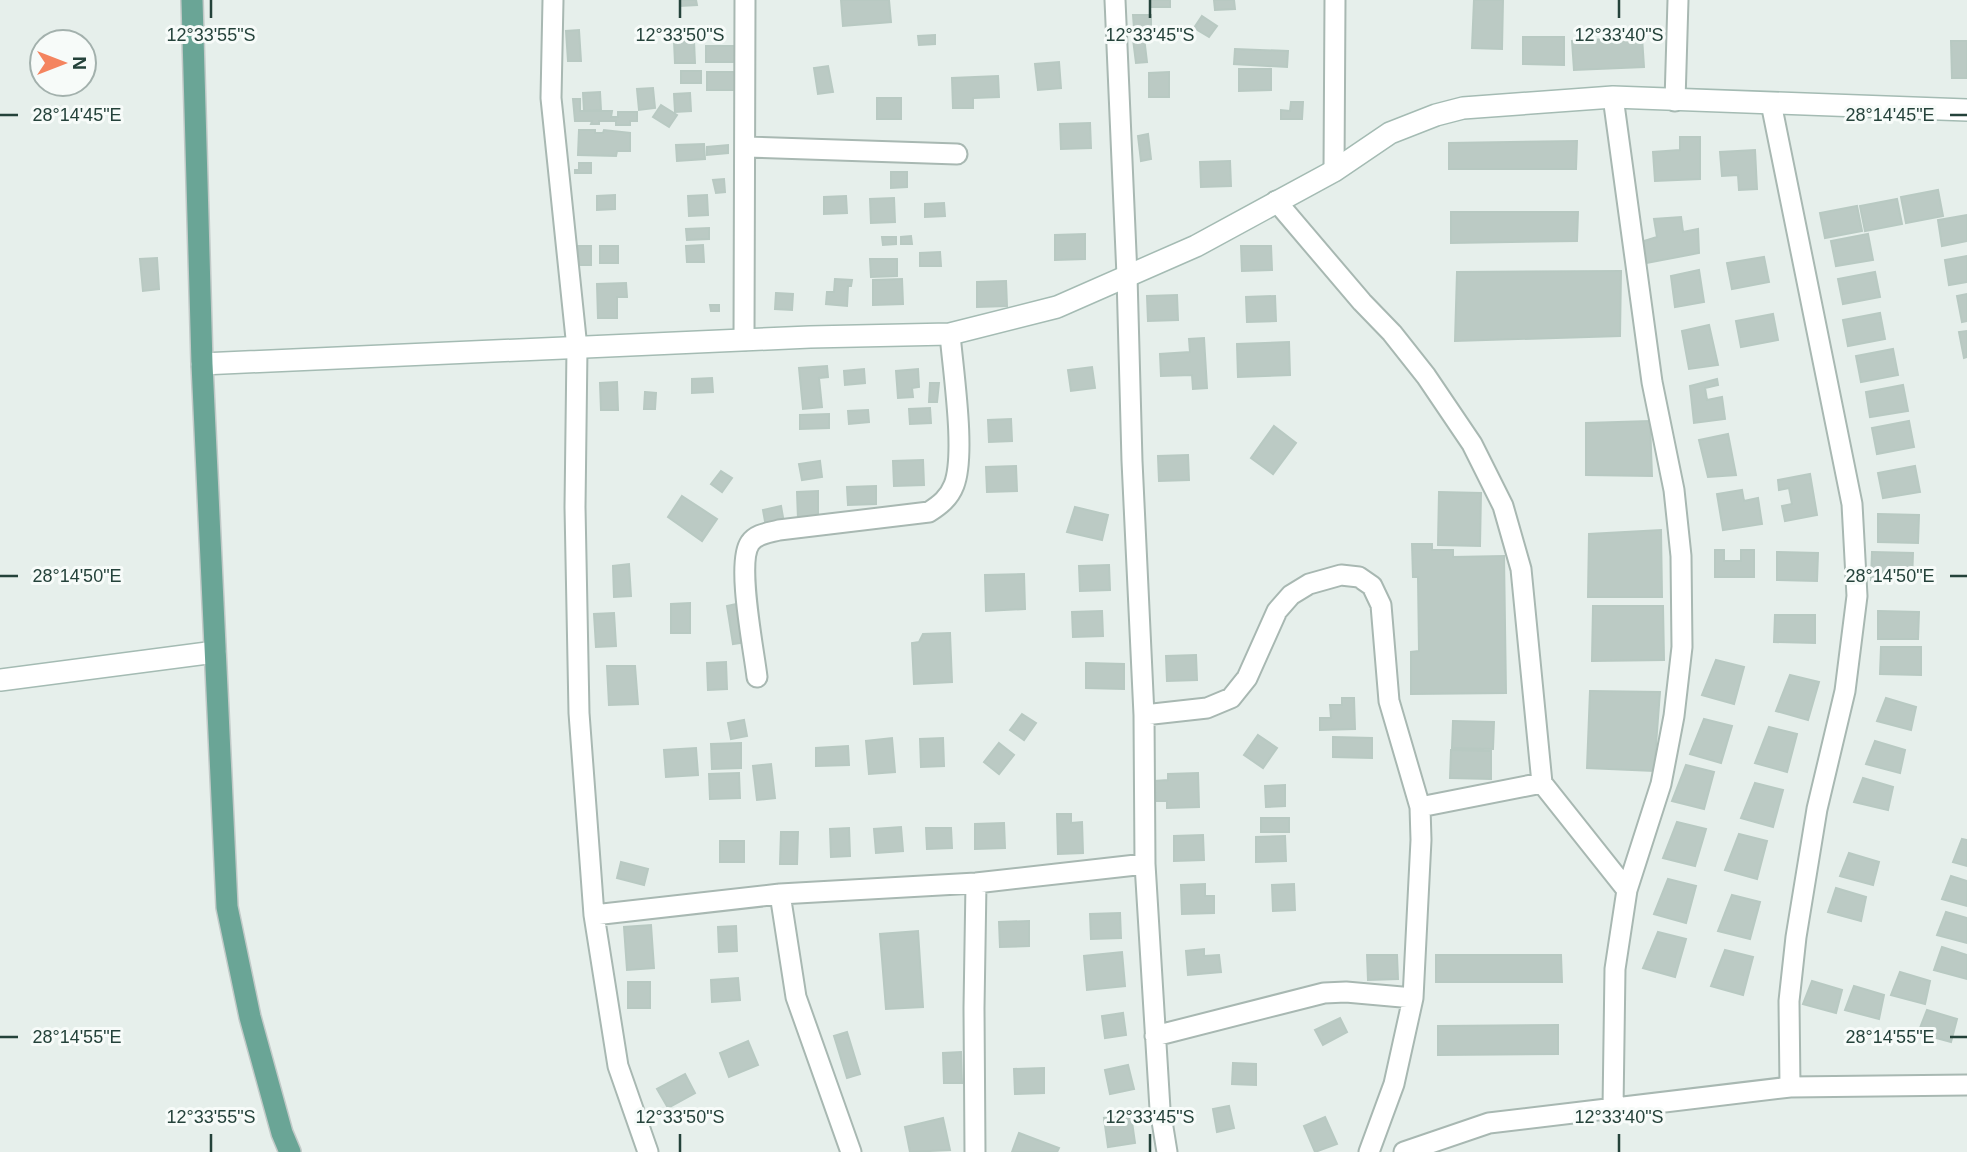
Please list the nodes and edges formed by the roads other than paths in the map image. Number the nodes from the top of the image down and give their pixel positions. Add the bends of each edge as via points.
1 (192, 0) edge
2 (553, 0) edge
3 (745, 0) edge
4 (1115, 0) edge
5 (1335, 0) edge
6 (1678, 0) edge
7 (1613, 97) junction
8 (1675, 100) junction
9 (1771, 103) junction
10 (1967, 110) edge
11 (746, 147) junction
12 (957, 154) dead end
13 (1334, 171) junction
14 (1276, 201) junction
15 (1128, 276) junction
16 (950, 334) junction
17 (744, 340) junction
18 (577, 348) junction
19 (202, 364) junction
20 (215, 652) junction
21 (757, 677) dead end
22 (0, 680) edge
23 (1144, 715) junction
24 (1542, 783) junction
25 (1420, 807) junction
26 (1145, 864) junction
27 (976, 883) junction
28 (1627, 890) junction
29 (780, 894) junction
30 (594, 915) junction
31 (1413, 998) junction
32 (1156, 1036) junction
33 (1967, 1085) edge
34 (1790, 1087) junction
35 (1613, 1109) junction
36 (1417, 1149) edge
37 (290, 1152) edge
38 (648, 1152) edge
39 (851, 1152) edge
40 (975, 1152) edge
41 (1167, 1152) edge
42 (1369, 1152) edge

1 - 19 main road
2 - 18 street via 551,97
3 - 11 street
4 - 15 street
5 - 13 street
6 - 8 street
7 - 8 street
7 - 13 street via 1485,106 1436,115 1390,133
7 - 28 street via 1681,556 1682,647 1674,716 1661,784
8 - 9 street
9 - 10 street
9 - 34 street via 1852,505 1857,596 1845,691 1817,809 1796,937 1789,1001
11 - 12 street
11 - 17 street
13 - 14 street
14 - 15 street via 1196,246
14 - 24 street via 1426,376 1472,444 1503,506 1521,569
15 - 16 street via 1057,307
15 - 23 street
16 - 17 street
16 - 21 street via 959,452 954,485 946,501 929,512 779,530 751,541 743,571
17 - 18 street
18 - 19 street
18 - 30 street via 579,713
19 - 20 main road
20 - 22 street
20 - 37 main road via 227,907 250,1017
23 - 25 street via 1206,708 1231,698 1247,678 1277,611 1291,595 1309,584 1341,575 1359,578 1372,586 1381,605 1389,701
23 - 26 street
24 - 25 street
24 - 28 street
25 - 31 street
26 - 27 street
26 - 32 street
27 - 29 street
27 - 40 street
28 - 35 street via 1615,969
29 - 30 street
29 - 39 street via 796,997
30 - 38 street via 618,1066
31 - 32 street via 1324,993
31 - 42 street via 1394,1084
32 - 41 street
33 - 34 street
34 - 35 street
35 - 36 street via 1489,1123

